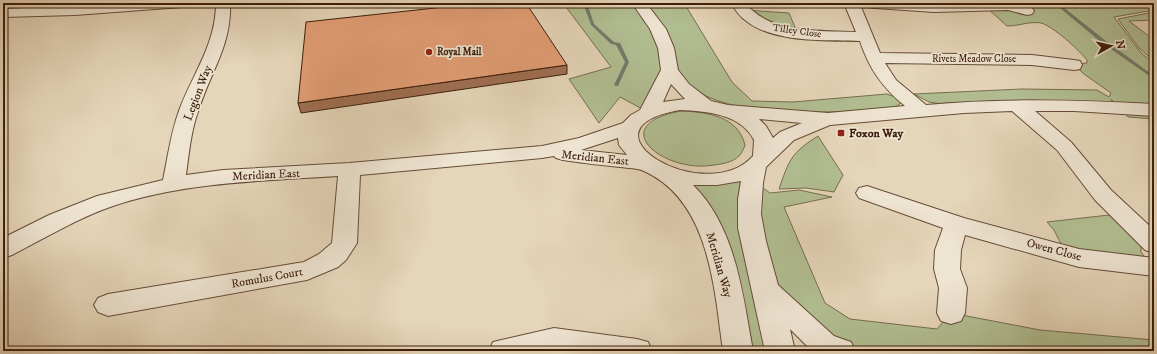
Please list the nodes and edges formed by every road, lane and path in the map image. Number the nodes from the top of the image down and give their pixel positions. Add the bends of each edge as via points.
1 (182, 3) edge
2 (223, 3) edge
3 (639, 3) edge
4 (738, 3) edge
5 (851, 3) edge
6 (1009, 4) edge
7 (1027, 11) dead end
8 (3, 13) edge
9 (864, 37) junction
10 (874, 58) junction
11 (1082, 67) dead end
12 (670, 70) junction
13 (704, 105) junction
14 (1017, 105) junction
15 (727, 110) junction
16 (1154, 110) edge
17 (922, 111) junction
18 (648, 112) junction
19 (828, 119) junction
20 (631, 126) junction
21 (542, 152) junction
22 (759, 161) junction
23 (656, 168) junction
24 (349, 169) junction
25 (173, 184) junction
26 (859, 191) dead end
27 (956, 224) junction
28 (1154, 244) edge
29 (3, 249) edge
30 (1154, 268) edge
31 (766, 289) junction
32 (108, 305) dead end
33 (951, 314) dead end
34 (504, 351) edge
35 (637, 351) edge
36 (738, 351) edge
37 (780, 351) edge
38 (840, 351) edge

1 - 8 street via 75,11
2 - 25 street, Legion Way via 223,24 219,41 189,110
3 - 12 street via 658,29 666,48
4 - 9 street, Tilley Close via 751,17 772,28 811,34
5 - 6 street via 934,8
5 - 9 street via 861,20
6 - 7 street
9 - 10 street
10 - 11 street, Rivets Meadow Close via 1032,60
10 - 17 street via 888,81
12 - 13 street via 682,88
12 - 18 street
13 - 15 street
13 - 18 street via 674,105
14 - 16 street via 1081,105
14 - 17 street
14 - 28 street via 1064,146 1102,195
15 - 19 street
15 - 22 street via 742,117 762,136 766,146
17 - 19 street
18 - 20 street
19 - 22 street via 787,136
20 - 21 street, Meridian East via 584,143
20 - 23 street, Meridian Way via 631,145 637,155
21 - 23 street, Meridian East
21 - 24 street, Meridian East
22 - 23 street, Meridian East via 736,175 708,179 692,178
22 - 31 street via 748,200 750,234
23 - 36 street, Meridian Way via 682,187 696,203 705,220 717,250
24 - 25 street, Meridian East via 223,177
24 - 32 street, Romulus Court via 344,243 339,253 331,260 307,271
25 - 29 street, Meridian East via 105,201 57,221
26 - 27 street, Owen Close
27 - 30 street, Owen Close via 1079,258
27 - 33 street via 948,250 947,269 953,288
31 - 37 street
31 - 38 street via 824,344
34 - 35 street via 554,340

